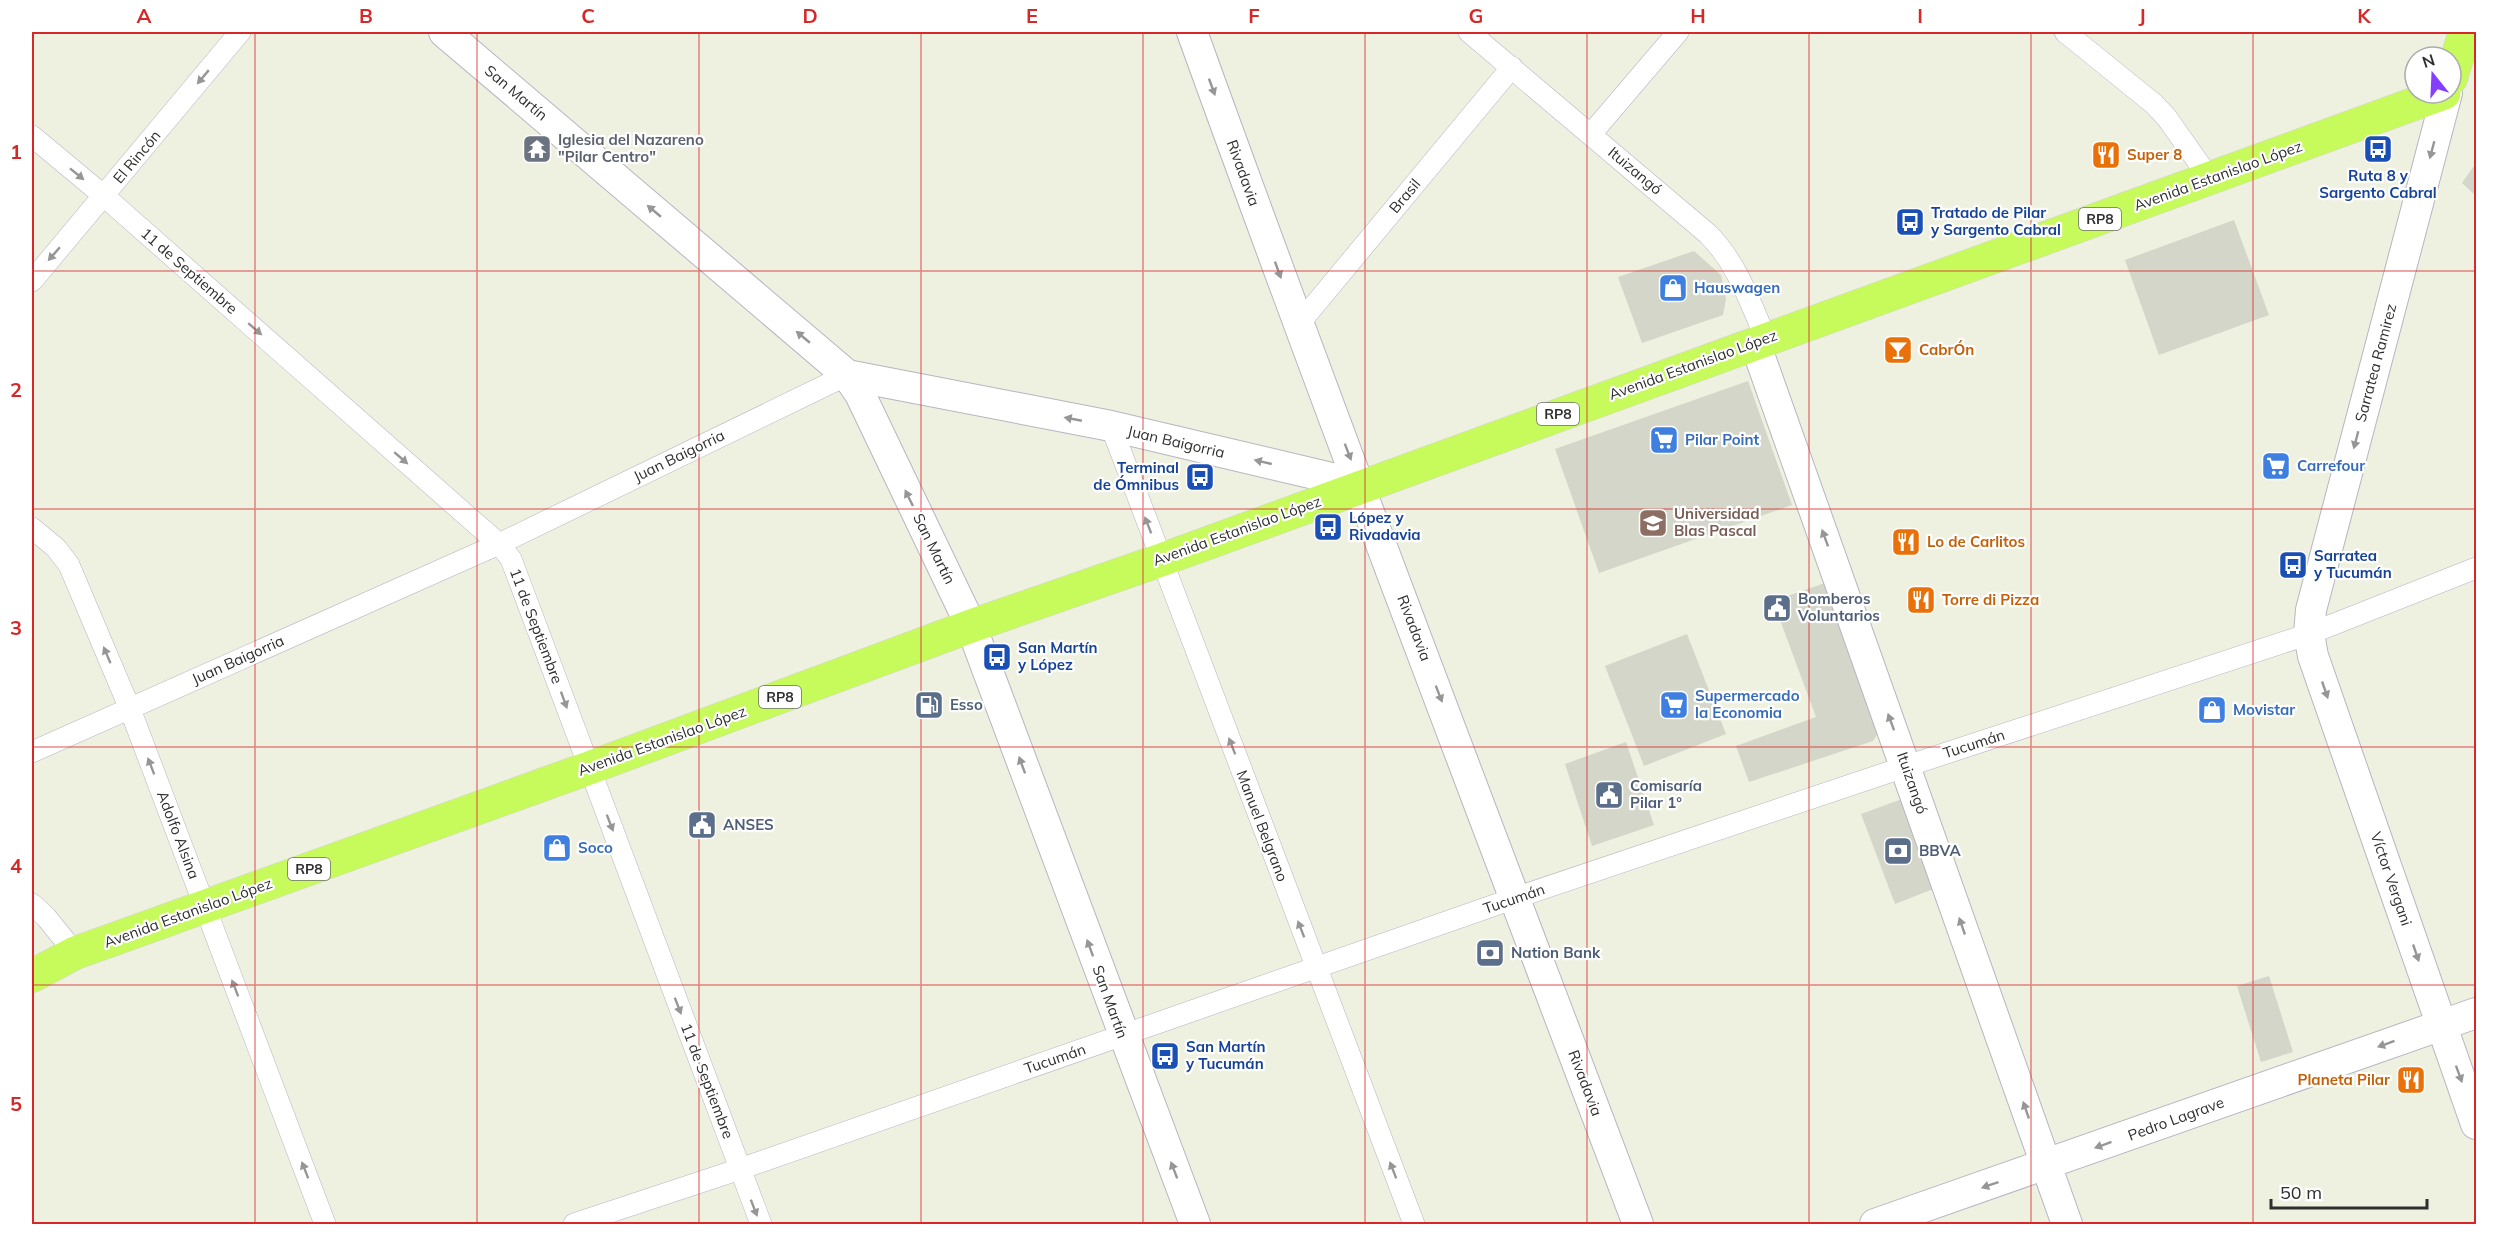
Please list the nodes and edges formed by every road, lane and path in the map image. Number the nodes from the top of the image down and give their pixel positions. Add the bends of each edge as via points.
1 (240, 32) edge
2 (444, 32) edge
3 (1192, 32) edge
4 (1469, 32) edge
5 (1678, 32) edge
6 (2065, 32) edge
7 (1512, 67) junction
8 (2412, 105) edge
9 (2442, 105) edge
10 (1591, 134) junction
11 (32, 136) edge
12 (2210, 179) junction
13 (104, 196) junction
14 (32, 281) edge
15 (1298, 325) junction
16 (1761, 341) junction
17 (847, 375) junction
18 (1111, 426) junction
19 (1361, 485) junction
20 (32, 528) edge
21 (499, 544) junction
22 (1161, 560) junction
23 (2476, 568) edge
24 (2454, 578) junction
25 (2476, 584) edge
26 (971, 626) junction
27 (2309, 634) junction
28 (130, 709) junction
29 (32, 752) edge
30 (1906, 766) junction
31 (589, 768) junction
32 (1515, 898) junction
33 (32, 904) edge
34 (205, 907) junction
35 (75, 953) junction
36 (1316, 967) junction
37 (32, 976) edge
38 (2476, 1012) edge
39 (2441, 1025) junction
40 (1123, 1035) junction
41 (2476, 1124) edge
42 (2045, 1165) junction
43 (740, 1169) junction
44 (326, 1224) edge
45 (574, 1224) edge
46 (761, 1224) edge
47 (1195, 1224) edge
48 (1414, 1224) edge
49 (1638, 1224) edge
50 (1875, 1224) edge
51 (2067, 1224) edge

1 -> 13 street, El Rincón
17 -> 2 street, San Martín
3 -> 15 street, Rivadavia
4 - 7 street, Ituizangó
5 - 10 street
6 - 12 street via 2154,104
7 - 10 street, Ituizangó
7 - 15 street, Brasil
8 - 12 main road, Avenida Estanislao López / RP8
9 -> 27 street, Sarratea Ramirez via 2311,610
10 - 16 street, Ituizangó via 1723,248
11 -> 13 street, 11 de Septiembre
12 - 16 main road, Avenida Estanislao López / RP8
13 -> 14 street, El Rincón
13 -> 21 street, 11 de Septiembre
15 -> 19 street, Rivadavia
16 - 19 main road, Avenida Estanislao López / RP8
30 -> 16 street, Ituizangó
18 -> 17 street, Juan Baigorria
17 - 21 street, Juan Baigorria
26 -> 17 street, San Martín via 860,394
19 -> 18 street, Juan Baigorria
22 -> 18 street, Manuel Belgrano
19 - 22 main road, Avenida Estanislao López / RP8
19 -> 32 street, Rivadavia
28 -> 20 street, Adolfo Alsina via 69,565
21 - 28 street, Juan Baigorria
21 -> 31 street, 11 de Septiembre via 518,574
22 - 26 main road, Avenida Estanislao López / RP8
36 -> 22 street, Manuel Belgrano
23 - 24 street, Tucumán
24 - 25 street
24 - 27 street, Tucumán
26 - 31 main road, Avenida Estanislao López / RP8
40 -> 26 street, San Martín
27 - 30 street, Tucumán
27 -> 39 street, Víctor Vergani via 2313,656
28 - 29 street, Juan Baigorria
34 -> 28 street, Adolfo Alsina
30 - 32 street, Tucumán
42 -> 30 street, Ituizangó
31 - 34 main road, Avenida Estanislao López / RP8
31 -> 43 street, 11 de Septiembre
32 - 36 street, Tucumán
32 - 49 street, Rivadavia
33 - 35 street
34 - 35 main road, Avenida Estanislao López / RP8
44 -> 34 street, Adolfo Alsina
35 - 37 main road, Avenida Estanislao López / RP8
36 - 40 street, Tucumán
48 -> 36 street, Manuel Belgrano
38 - 39 street, Pedro Lagrave
39 -> 41 street, Víctor Vergani
39 -> 42 street, Pedro Lagrave
40 - 43 street, Tucumán
47 -> 40 street, San Martín
42 -> 50 street, Pedro Lagrave
42 - 51 street, Ituizangó
43 - 45 street, Tucumán
43 -> 46 street, 11 de Septiembre

